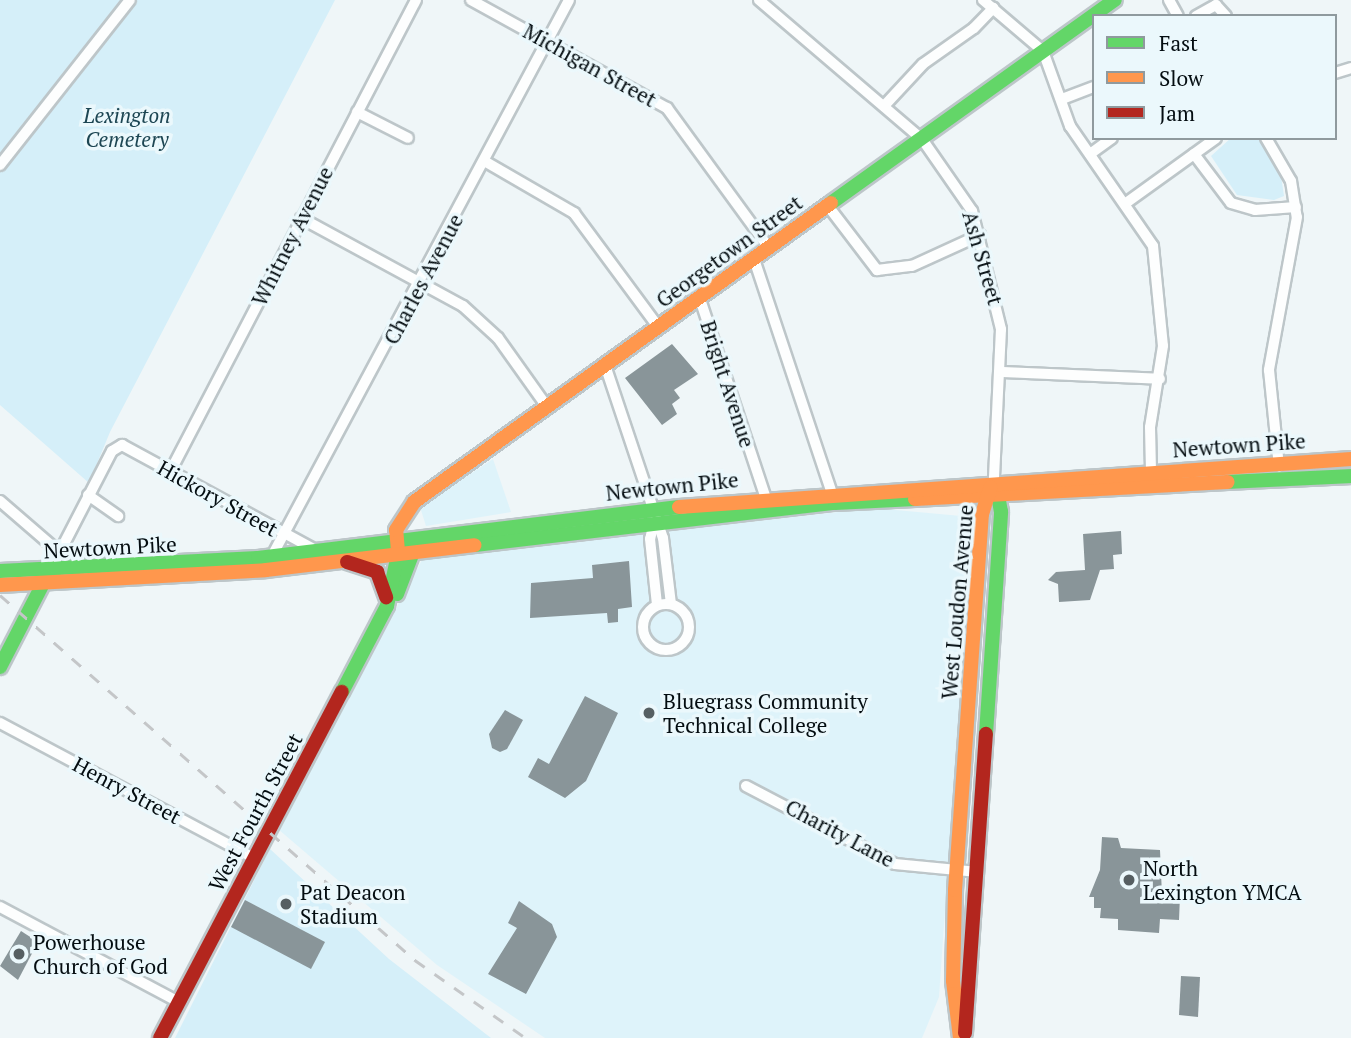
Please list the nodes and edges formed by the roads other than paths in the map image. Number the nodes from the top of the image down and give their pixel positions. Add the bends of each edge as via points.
1 (130, 0) edge
2 (416, 0) edge
3 (471, 0) edge
4 (569, 0) edge
5 (759, 0) edge
6 (984, 0) edge
7 (1115, 0) edge
8 (993, 8) junction
9 (1096, 14) edge
10 (1200, 14) edge
11 (1224, 14) edge
12 (1092, 17) edge
13 (548, 41) junction
14 (1044, 51) junction
15 (1092, 88) edge
16 (1062, 99) junction
17 (884, 106) junction
18 (357, 112) junction
19 (408, 138) dead end
20 (922, 139) junction
21 (1109, 140) edge
22 (1213, 140) edge
23 (1267, 140) edge
24 (1090, 154) junction
25 (1194, 154) junction
26 (486, 162) junction
27 (0, 165) edge
28 (1126, 202) junction
29 (828, 206) junction
30 (1296, 207) junction
31 (301, 218) junction
32 (980, 235) junction
33 (769, 248) junction
34 (754, 259) junction
35 (421, 282) junction
36 (700, 299) junction
37 (659, 328) junction
38 (605, 366) junction
39 (1002, 372) junction
40 (1160, 379) junction
41 (548, 408) junction
42 (1351, 459) edge
43 (1279, 463) junction
44 (170, 472) junction
45 (1151, 472) junction
46 (1351, 476) edge
47 (994, 479) junction
48 (1281, 481) junction
49 (88, 495) junction
50 (833, 497) junction
51 (993, 497) junction
52 (0, 501) edge
53 (767, 503) junction
54 (653, 515) junction
55 (118, 516) dead end
56 (284, 534) junction
57 (403, 549) junction
58 (59, 552) junction
59 (318, 552) junction
60 (272, 556) junction
61 (342, 561) junction
62 (0, 571) edge
63 (50, 572) junction
64 (0, 585) edge
65 (42, 586) junction
66 (671, 604) junction
67 (657, 605) junction
68 (387, 606) junction
69 (0, 667) edge
70 (0, 723) edge
71 (746, 786) dead end
72 (254, 858) junction
73 (956, 871) junction
74 (978, 872) junction
75 (0, 907) edge
76 (179, 1002) junction
77 (160, 1038) edge
78 (962, 1038) edge

1 - 27 street
2 - 18 street, Whitney Avenue
3 - 13 street, Michigan Street
4 - 13 street, Charles Avenue
5 - 17 street, Ash Street
6 - 8 street
7 - 9 main road, Georgetown Street
8 - 14 street
8 - 17 street via 974,28 923,64
10 - 11 street via 1216,5
12 - 14 main road, Georgetown Street
13 - 26 street, Charles Avenue
13 - 33 street, Michigan Street via 667,108
14 - 16 street
14 - 20 main road, Georgetown Street
15 - 16 street
16 - 24 street via 1070,125
17 - 20 street, Ash Street
18 - 19 street
18 - 31 street, Whitney Avenue
20 - 29 main road, Georgetown Street
20 - 32 street, Ash Street via 972,211
21 - 24 street
22 - 25 street
23 - 30 street via 1286,170
24 - 28 street
25 - 28 street
25 - 30 street via 1231,203 1255,210
26 - 35 street, Charles Avenue
26 - 37 street via 574,213
28 - 40 street via 1156,258
29 - 32 street via 877,270 912,266
29 - 33 main road, Georgetown Street
30 - 43 street via 1269,370
31 - 35 street
31 - 44 street, Whitney Avenue
32 - 39 street, Ash Street via 999,317
33 - 34 main road, Georgetown Street
34 - 36 main road, Georgetown Street
34 - 50 street
35 - 41 street via 486,325
35 - 56 street, Charles Avenue
36 - 37 main road, Georgetown Street
36 - 53 street, Bright Avenue
37 - 38 main road, Georgetown Street
38 - 41 main road, Georgetown Street
38 - 54 street
39 - 40 street
39 - 47 street, Ash Street
40 - 45 street via 1150,427
41 - 57 main road, Georgetown Street via 414,502 402,517
42 - 43 main road, Newtown Pike
43 - 45 main road, Newtown Pike
43 - 48 street
44 - 49 street, Hickory Street via 118,446
44 - 56 street, Hickory Street
45 - 47 main road, Newtown Pike
46 - 48 main road, Newtown Pike
47 - 50 main road, Newtown Pike
47 - 51 main road, West Loudon Avenue
48 - 51 main road, Newtown Pike
49 - 55 street
49 - 58 street
50 - 51 main road, Newtown Pike
50 - 53 main road, Newtown Pike
51 - 73 main road, West Loudon Avenue
51 - 74 main road, West Loudon Avenue
52 - 58 street
53 - 54 main road, Newtown Pike
54 - 57 main road, Newtown Pike
54 - 66 street via 663,538
54 - 67 street via 650,539
56 - 59 street, Hickory Street
56 - 60 street, Charles Avenue
57 - 59 main road, Newtown Pike
57 - 61 main road, Newtown Pike
57 - 68 main road, West Fourth Street via 401,586
58 - 63 street
59 - 60 main road, Newtown Pike
60 - 63 main road, Newtown Pike
61 - 65 main road, Newtown Pike
61 - 68 main road via 377,572 384,581
62 - 63 main road, Newtown Pike
63 - 65 main road
64 - 65 main road, Newtown Pike
65 - 69 main road
66 - 67 street
66 - 67 street via 687,617 688,632 679,646 664,650 650,643 643,629 648,612
68 - 72 main road, West Fourth Street
70 - 72 street, Henry Street
71 - 73 street, Charity Lane via 894,864
72 - 76 main road, West Fourth Street
73 - 74 street, Charity Lane
73 - 78 main road, West Loudon Avenue via 953,981
74 - 78 main road, West Loudon Avenue
75 - 76 street
76 - 77 main road, West Fourth Street

